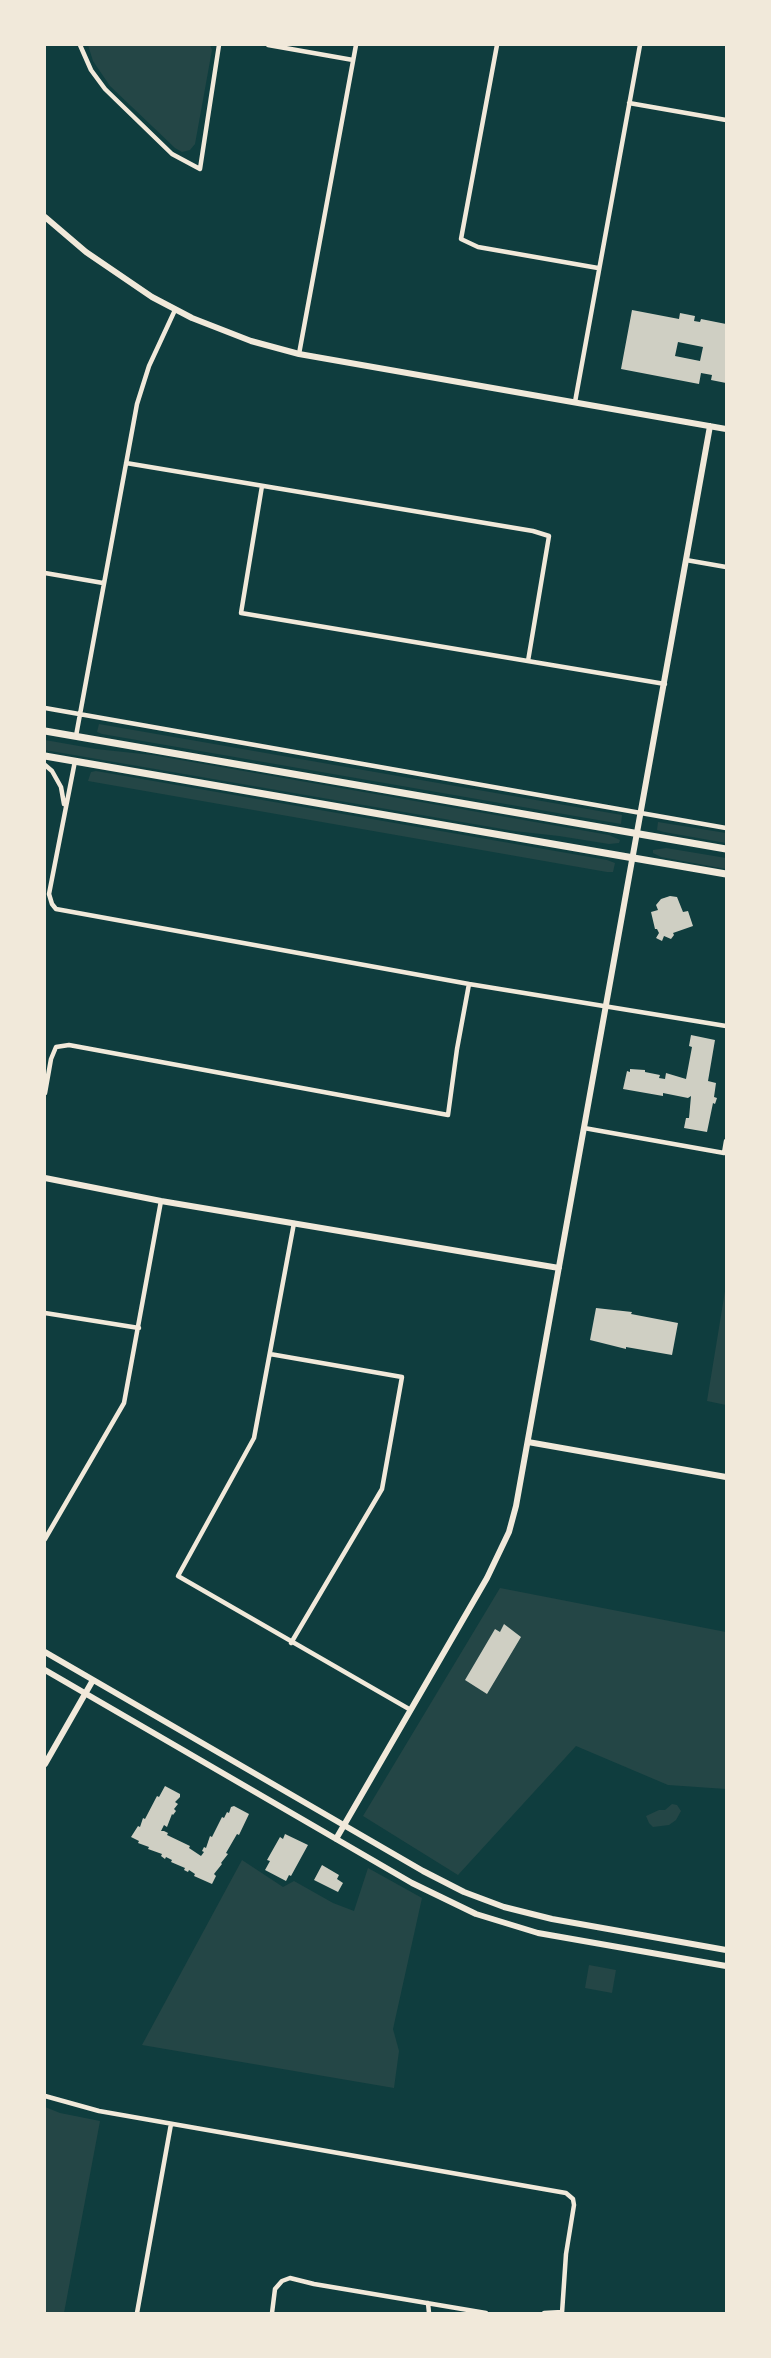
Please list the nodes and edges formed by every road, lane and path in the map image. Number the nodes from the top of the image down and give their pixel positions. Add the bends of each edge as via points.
1 (80, 45) edge
2 (219, 45) edge
3 (268, 45) edge
4 (356, 45) edge
5 (497, 45) edge
6 (640, 45) edge
7 (354, 60) junction
8 (629, 103) junction
9 (726, 120) edge
10 (45, 216) edge
11 (598, 268) junction
12 (175, 310) junction
13 (299, 354) junction
14 (575, 402) junction
15 (710, 426) junction
16 (726, 429) edge
17 (126, 463) junction
18 (262, 486) junction
19 (687, 560) junction
20 (726, 567) edge
21 (45, 573) edge
22 (104, 583) junction
23 (528, 662) junction
24 (665, 684) junction
25 (45, 708) edge
26 (80, 715) junction
27 (45, 731) edge
28 (76, 736) junction
29 (45, 756) edge
30 (75, 761) junction
31 (45, 765) edge
32 (65, 808) junction
33 (641, 813) junction
34 (726, 828) edge
35 (636, 833) junction
36 (726, 849) edge
37 (632, 858) junction
38 (726, 874) edge
39 (469, 984) junction
40 (605, 1006) junction
41 (726, 1026) edge
42 (45, 1093) edge
43 (584, 1128) junction
44 (726, 1141) edge
45 (45, 1178) edge
46 (161, 1201) junction
47 (294, 1223) junction
48 (559, 1268) junction
49 (45, 1313) edge
50 (139, 1328) junction
51 (270, 1354) junction
52 (528, 1442) junction
53 (726, 1477) edge
54 (45, 1539) edge
55 (291, 1643) junction
56 (45, 1652) edge
57 (45, 1670) edge
58 (93, 1680) junction
59 (86, 1694) junction
60 (409, 1709) junction
61 (45, 1764) edge
62 (343, 1825) junction
63 (336, 1839) junction
64 (726, 1950) edge
65 (726, 1966) edge
66 (45, 2096) edge
67 (171, 2124) junction
68 (428, 2303) junction
69 (137, 2313) edge
70 (272, 2313) edge
71 (429, 2313) edge
72 (486, 2313) edge
73 (544, 2313) edge
74 (562, 2313) edge

1 - 2 street via 105,89 172,154 200,169
3 - 7 street
4 - 7 street
5 - 11 street via 461,239 478,247
6 - 8 street
7 - 13 street
8 - 9 street
8 - 11 street
10 - 12 street via 107,268
11 - 14 street
12 - 13 street via 228,333
12 - 17 street via 142,384
13 - 14 street
14 - 15 street
15 - 16 street
15 - 19 street
17 - 18 street
17 - 22 street
18 - 23 street via 242,613
18 - 23 street via 549,536
19 - 20 street
19 - 24 street
21 - 22 street
22 - 26 street
23 - 24 street
24 - 33 street
25 - 26 street
26 - 28 street
26 - 33 street
27 - 28 main road
28 - 35 main road
29 - 30 main road
30 - 32 street
30 - 37 main road
31 - 32 street via 62,787
32 - 39 street via 49,894 56,909
33 - 34 street
33 - 35 street
35 - 36 main road
35 - 37 street
37 - 38 main road
37 - 40 street
39 - 40 street
39 - 42 street via 448,1115 69,1046 56,1047
40 - 41 street
40 - 43 street
43 - 44 street via 724,1153
43 - 48 street
45 - 46 street
46 - 47 street
46 - 50 street
47 - 48 street
47 - 51 street
48 - 52 street
49 - 50 street
50 - 54 street via 124,1403
51 - 55 street via 254,1438 178,1576
51 - 55 street via 402,1377 382,1489
52 - 53 street
52 - 60 street via 516,1506 499,1555
55 - 60 street
56 - 58 street
57 - 59 street
58 - 59 street
58 - 62 street
59 - 61 street
59 - 63 street
60 - 62 street
62 - 63 street
62 - 64 street via 464,1892 504,1907
63 - 65 street via 442,1899 504,1924
66 - 67 street
67 - 69 street
67 - 74 street via 557,2191 573,2199 574,2213 566,2254
68 - 70 street via 290,2278 282,2281 273,2296
68 - 71 street
68 - 72 street
73 - 74 street

